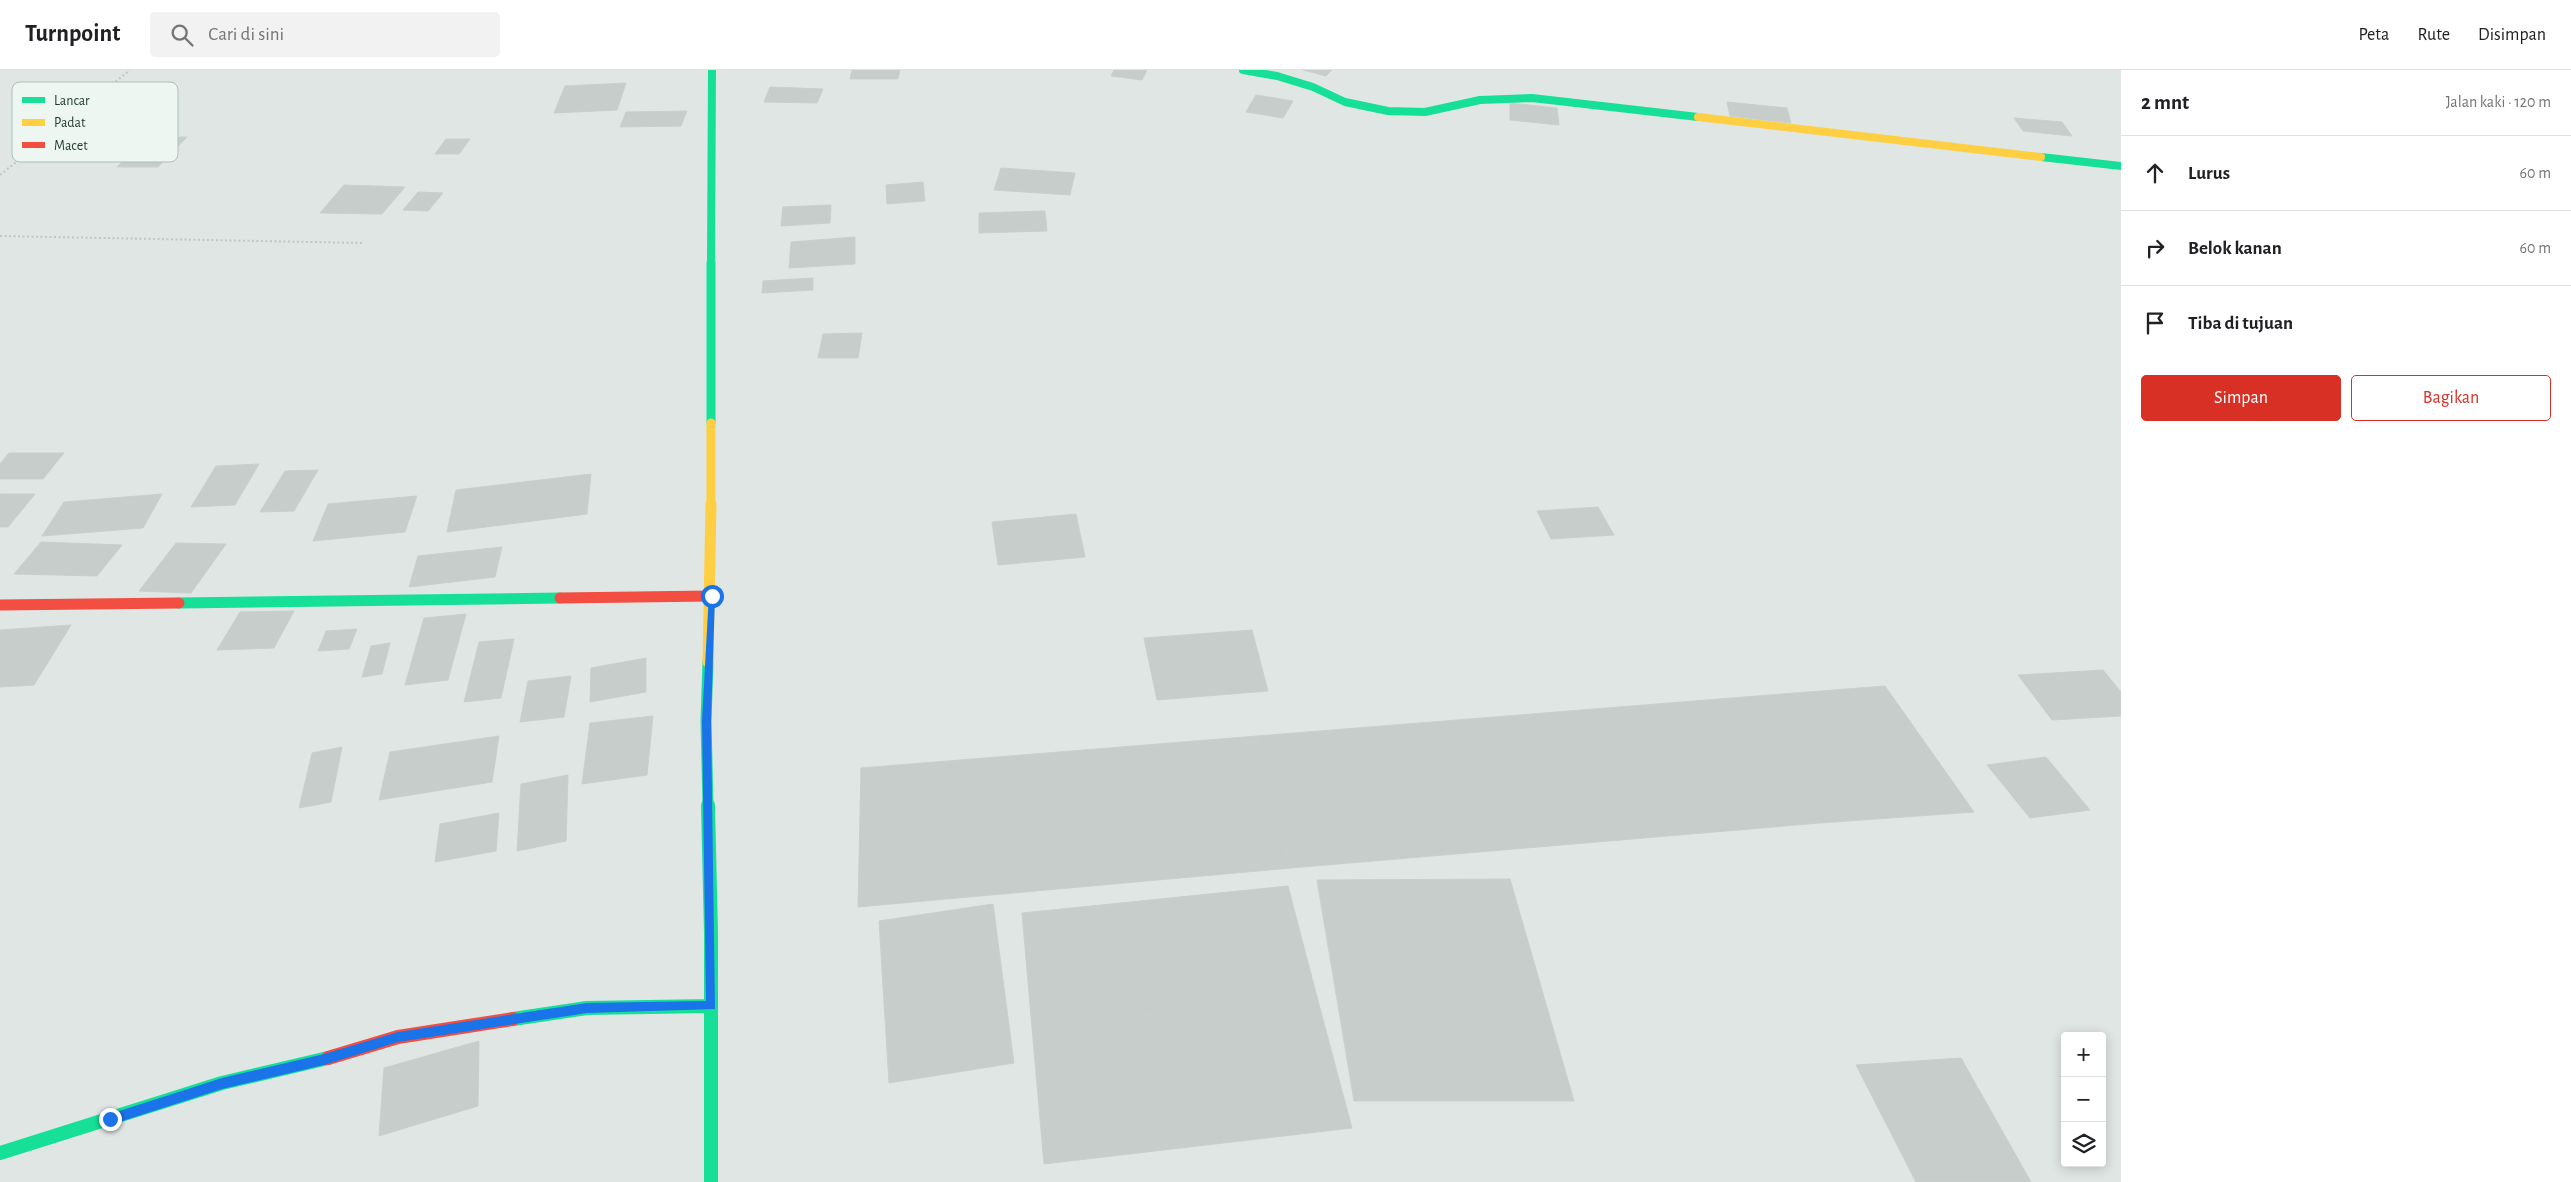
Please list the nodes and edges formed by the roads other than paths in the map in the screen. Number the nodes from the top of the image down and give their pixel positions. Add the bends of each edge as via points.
1 (712, 70) edge
2 (1242, 70) edge
3 (2121, 166) edge
4 (712, 596) junction
5 (0, 605) edge
6 (711, 1006) junction
7 (0, 1153) edge
8 (711, 1182) edge

1 - 4 street
2 - 3 street via 1276,76 1313,87 1346,102 1388,111 1425,112 1480,100 1532,98
4 - 5 street
4 - 6 street via 706,721
6 - 7 street via 587,1008 398,1037 324,1059 222,1083
6 - 8 street

